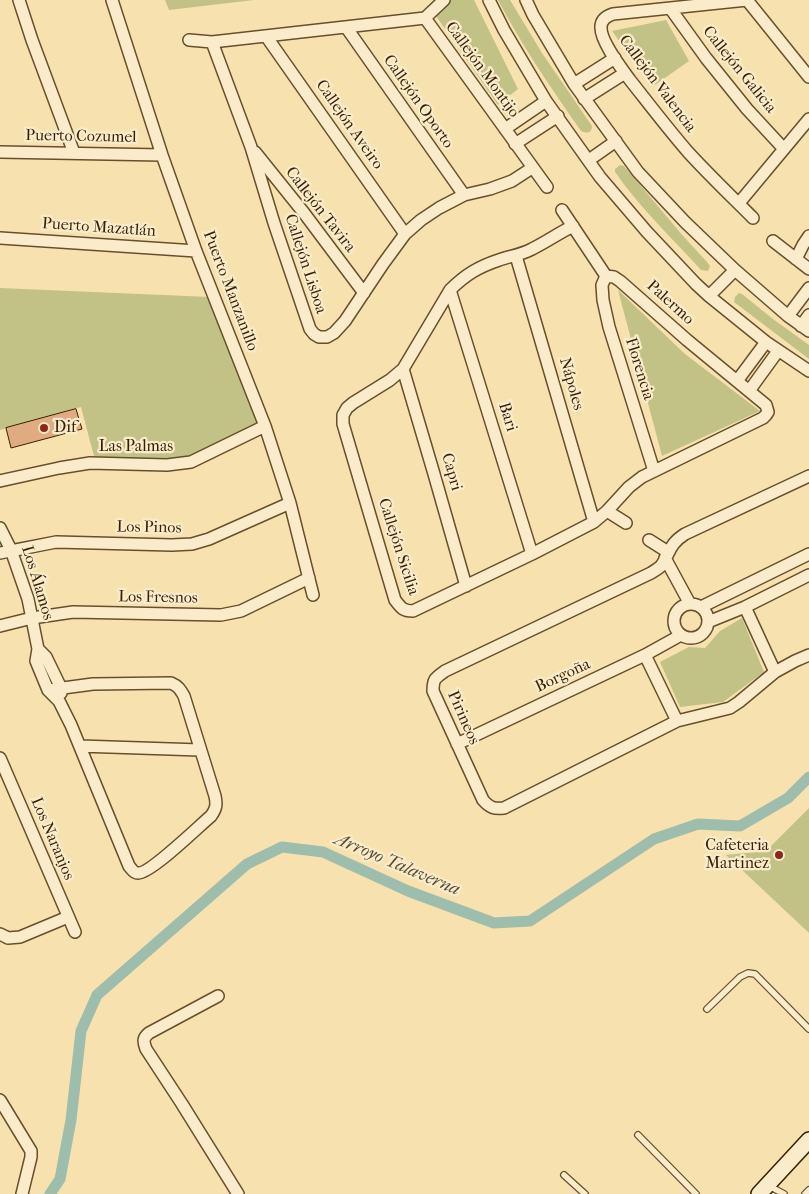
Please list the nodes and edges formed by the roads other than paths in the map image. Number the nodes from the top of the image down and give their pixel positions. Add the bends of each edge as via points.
1 (19, 0) edge
2 (112, 0) edge
3 (444, 0) edge
4 (489, 0) edge
5 (526, 0) edge
6 (747, 0) edge
7 (670, 8) junction
8 (425, 18) junction
9 (346, 27) junction
10 (266, 36) junction
11 (189, 40) dead end
12 (212, 42) junction
13 (615, 58) junction
14 (625, 73) junction
15 (809, 77) edge
16 (574, 84) junction
17 (584, 98) junction
18 (546, 101) junction
19 (558, 116) junction
20 (809, 119) edge
21 (505, 129) junction
22 (616, 141) junction
23 (516, 144) junction
24 (251, 147) junction
25 (784, 150) junction
26 (0, 152) edge
27 (74, 153) junction
28 (162, 155) junction
29 (589, 160) junction
30 (532, 168) junction
31 (547, 187) dead end
32 (464, 195) junction
33 (739, 204) junction
34 (562, 210) dead end
35 (754, 218) dead end
36 (573, 226) junction
37 (405, 234) junction
38 (809, 236) edge
39 (0, 238) edge
40 (773, 240) dead end
41 (196, 251) junction
42 (516, 256) junction
43 (796, 259) junction
44 (809, 269) edge
45 (735, 270) junction
46 (606, 276) junction
47 (809, 288) edge
48 (450, 290) junction
49 (364, 293) junction
50 (709, 296) junction
51 (809, 315) edge
52 (788, 316) junction
53 (805, 328) edge
54 (766, 342) junction
55 (778, 351) junction
56 (403, 368) junction
57 (809, 371) edge
58 (737, 381) junction
59 (749, 391) junction
60 (768, 412) joint
61 (265, 426) junction
62 (654, 471) junction
63 (809, 476) edge
64 (0, 482) edge
65 (290, 503) junction
66 (607, 511) junction
67 (594, 522) junction
68 (626, 523) dead end
69 (0, 528) edge
70 (649, 540) dead end
71 (5, 552) edge
72 (532, 554) junction
73 (809, 554) edge
74 (667, 555) junction
75 (809, 576) edge
76 (309, 578) junction
77 (466, 586) junction
78 (313, 595) dead end
79 (695, 605) junction
80 (745, 607) junction
81 (32, 618) junction
82 (708, 622) junction
83 (0, 626) edge
84 (682, 635) junction
85 (38, 649) junction
86 (645, 656) junction
87 (809, 656) edge
88 (775, 672) junction
89 (62, 688) junction
90 (48, 690) junction
91 (60, 701) junction
92 (677, 721) junction
93 (457, 744) junction
94 (80, 746) junction
95 (200, 750) junction
96 (0, 760) edge
97 (68, 916) junction
98 (75, 932) dead end
99 (0, 934) edge
100 (218, 996) dead end
101 (707, 1009) dead end
102 (809, 1029) edge
103 (0, 1100) edge
104 (638, 1135) dead end
105 (809, 1140) edge
106 (564, 1174) dead end
107 (763, 1190) edge
108 (809, 1190) edge
109 (22, 1194) edge
110 (238, 1194) edge
111 (585, 1194) edge
112 (696, 1194) edge
113 (784, 1194) edge
114 (805, 1194) edge

1 - 27 street
2 - 28 street, Puerto Manzanillo
3 - 8 street
4 - 18 street
5 - 16 street
6 - 7 street, Callejón Valencia
6 - 15 street
7 - 13 street, Callejón Valencia via 613,14 605,18 601,33
7 - 25 street, Callejón Galicia via 747,109
8 - 9 street, Callejón Montijo
8 - 21 street, Callejón Montijo
9 - 10 street, Callejón Montijo
9 - 32 street, Callejón Oporto
10 - 12 street, Callejón Montijo
10 - 37 street, Callejón Aveiro
11 - 12 street, Callejón Montijo
12 - 24 street, Callejón Lisboa
13 - 14 street, Callejón Valencia
13 - 16 street
14 - 17 street
14 - 33 street, Callejón Valencia via 689,152
16 - 17 street
17 - 22 street
18 - 19 street
18 - 21 street
19 - 23 street
19 - 29 street
20 - 25 street
21 - 23 street, Callejón Montijo
22 - 29 street
22 - 45 street via 638,172
23 - 30 street, Callejón Montijo
24 - 49 street, Callejón Tavira
24 - 49 street, Callejón Lisboa via 310,329 319,337 334,333
25 - 33 street
26 - 27 street, Puerto Cozumel
27 - 28 street, Puerto Cozumel
28 - 41 street, Puerto Manzanillo
29 - 50 street via 647,232
30 - 31 street, Callejón Montijo
30 - 32 street, Callejón Lisboa via 490,189
32 - 37 street, Callejón Lisboa via 439,208
33 - 35 street, Callejón Valencia
34 - 36 street, Palermo
36 - 42 street, Callejón Sicilia
36 - 46 street, Palermo
37 - 49 street, Callejón Lisboa
38 - 43 street
39 - 41 street, Puerto Mazatlán
40 - 43 street
41 - 61 street, Puerto Manzanillo
42 - 48 street, Callejón Sicilia via 476,269
42 - 67 street, Nápoles
43 - 44 street
45 - 50 street
45 - 52 street
46 - 58 street, Palermo via 620,280
46 - 62 street, Florencia via 602,285 609,327
47 - 52 street
48 - 56 street, Callejón Sicilia
48 - 72 street, Bari
50 - 54 street
51 - 53 street
52 - 53 street
54 - 55 street
54 - 58 street
55 - 57 street
55 - 59 street
56 - 77 street, Capri
56 - 77 street, Callejón Sicilia via 347,408 343,415 349,443 395,600 400,607 413,611
58 - 59 street, Palermo
59 - 60 street, Palermo via 766,406
60 - 62 street, Callejón Sicilia via 763,418
61 - 64 street, Las Palmas via 191,462 167,465 90,463
61 - 65 street, Puerto Manzanillo
62 - 66 street, Callejón Sicilia via 629,487
63 - 74 street, Pirineos via 685,534 677,539
65 - 71 street, Los Pinos via 192,544 56,542
65 - 76 street, Puerto Manzanillo
66 - 67 street, Callejón Sicilia
66 - 68 street
67 - 72 street, Callejón Sicilia
69 - 71 street, Los Álamos
70 - 74 street
71 - 81 street, Los Álamos via 28,599
72 - 77 street, Callejón Sicilia
73 - 79 street
74 - 79 street
74 - 93 street, Pirineos via 660,567 651,573 436,677 433,691
75 - 80 street
76 - 78 street, Puerto Manzanillo
76 - 81 street, Los Fresnos via 241,611 221,615 73,612
79 - 82 street via 705,611
79 - 84 street via 680,608 674,617 675,627
80 - 82 street
80 - 88 street
81 - 83 street, Los Fresnos
81 - 85 street, Los Álamos
82 - 84 street via 698,636
84 - 86 street, Borgoña
85 - 89 street via 46,657
85 - 90 street, Los Álamos via 36,661
86 - 92 street
86 - 93 street, Borgoña
87 - 88 street, Pirineos
88 - 92 street, Pirineos via 730,708
89 - 90 street
89 - 91 street
89 - 95 street via 93,684 176,685 184,696
90 - 91 street
91 - 94 street
92 - 93 street, Pirineos via 504,808 495,809 483,800
94 - 95 street
94 - 95 street via 129,866 139,873 156,863 215,810 215,796
96 - 97 street, Los Naranjos
97 - 98 street, Los Naranjos
97 - 99 street via 20,937 8,938
100 - 110 street via 150,1033 143,1042
101 - 102 lane via 740,977 754,974
103 - 109 street via 31,1151
104 - 112 lane
105 - 107 street
106 - 111 lane
107 - 113 lane
108 - 114 lane

